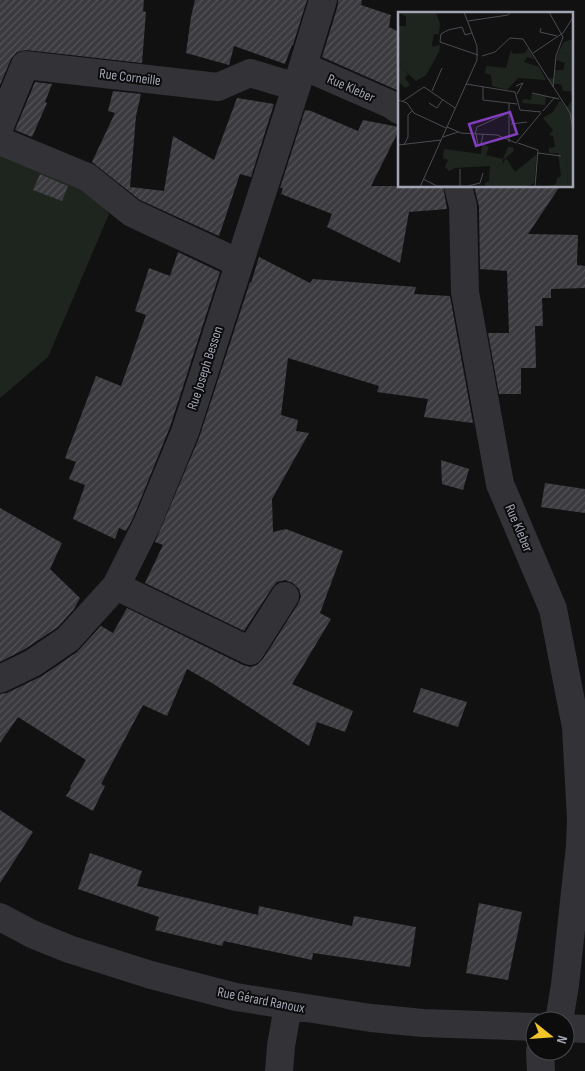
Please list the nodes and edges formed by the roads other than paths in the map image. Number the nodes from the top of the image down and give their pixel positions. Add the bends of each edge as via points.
1 (323, 0) edge
2 (299, 77) junction
3 (398, 109) edge
4 (0, 126) edge
5 (0, 141) edge
6 (458, 188) edge
7 (239, 263) junction
8 (116, 586) junction
9 (284, 596) dead end
10 (0, 679) edge
11 (0, 917) edge
12 (288, 1006) junction
13 (561, 1011) edge
14 (525, 1027) edge
15 (279, 1071) edge

1 - 2 street, Rue Joseph Besson
2 - 3 street, Rue Kleber
2 - 4 street, Rue Corneille via 250,73 218,88 25,65
2 - 7 street, Rue Joseph Besson
5 - 7 street via 87,177 132,214
6 - 13 street, Rue Kleber via 463,206 465,292 500,484 553,609 576,727 581,819
7 - 8 street, Rue Joseph Besson via 185,432 147,524
8 - 9 street via 250,651
8 - 10 street, Rue Joseph Besson via 68,639 33,663
11 - 12 street, Rue Gérard Ranoux via 51,942 115,964 236,997
12 - 14 street, Rue Gérard Ranoux via 424,1023
12 - 15 street

